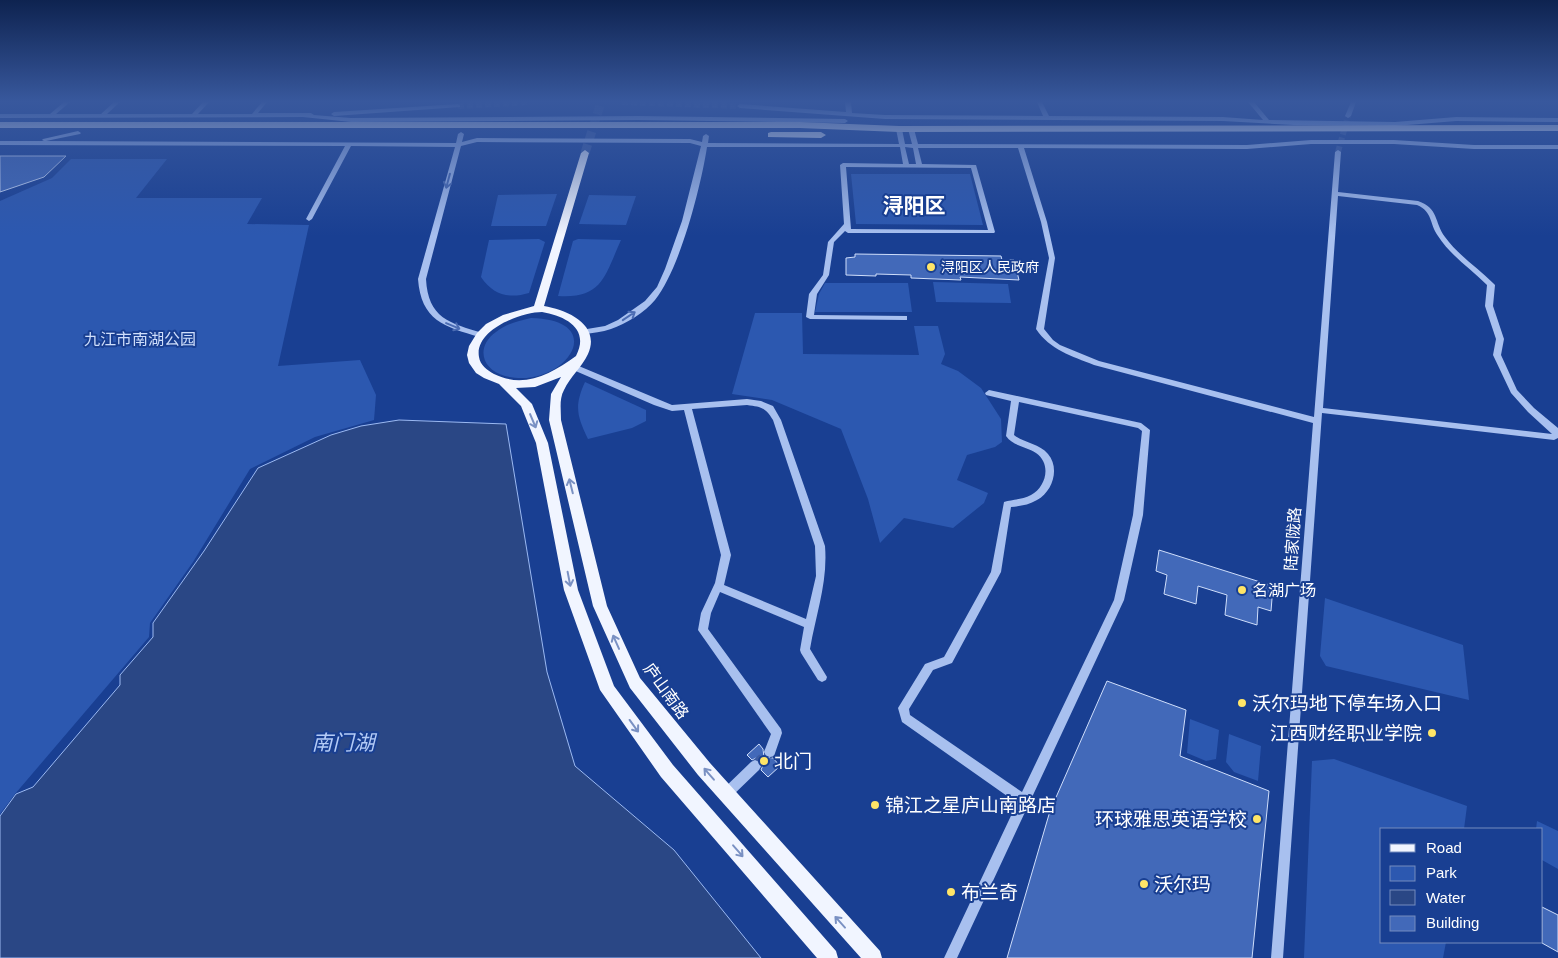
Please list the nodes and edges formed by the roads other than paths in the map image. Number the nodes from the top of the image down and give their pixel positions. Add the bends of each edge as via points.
1 (902, 146) edge
2 (915, 146) edge
3 (1020, 146) edge
4 (348, 147) edge
5 (458, 147) edge
6 (703, 147) edge
7 (1180, 147) edge
8 (1252, 147) edge
9 (1469, 147) edge
10 (1558, 147) edge
11 (1338, 152) tunnel mouth
12 (585, 153) tunnel mouth
13 (906, 166) junction
14 (920, 166) junction
15 (1334, 194) junction
16 (309, 219) dead end
17 (847, 225) junction
18 (538, 309) junction
19 (904, 318) dead end
20 (584, 332) junction
21 (480, 335) junction
22 (576, 363) junction
23 (504, 383) junction
24 (989, 393) dead end
25 (1015, 399) junction
26 (687, 407) junction
27 (1318, 410) junction
28 (1317, 421) junction
29 (718, 587) junction
30 (809, 625) junction
31 (822, 677) dead end
32 (770, 752) tunnel mouth
33 (755, 766) tunnel mouth
34 (726, 794) junction
35 (1025, 801) junction
36 (829, 958) edge
37 (873, 958) edge
38 (950, 958) edge
39 (1277, 958) edge

1 - 13 street
2 - 14 street
3 - 28 street via 1052,258 1040,329 1044,338 1098,363
4 - 16 street
5 -> 21 street via 422,287 433,313 455,327
20 -> 6 street via 611,327 631,316 652,298 662,284 685,223
7 - 8 street
9 - 10 street
11 - 15 street, 陆家陇路
12 - 18 main road
13 - 14 street
13 - 17 street via 843,165
14 - 17 street via 974,166 992,232 848,231
15 - 27 street, 陆家陇路
15 - 27 street via 1418,204 1432,212 1445,241 1491,285 1488,306 1500,339 1497,355 1514,391 1558,433 1554,437
17 - 19 street via 831,242 826,275 813,294 810,317
18 - 20 main road via 569,317
18 - 21 main road via 515,314 495,323
20 - 22 main road via 585,346
21 - 23 main road via 473,352 476,367 492,380
22 - 23 main road via 561,374 539,382
22 - 26 street via 657,404
34 -> 22 main road, 庐山南路 via 634,683 600,606 555,420 558,391
23 -> 36 main road via 526,404 542,443 571,590 608,690 667,772
24 - 25 street
25 - 35 street via 1141,426 1146,430 1138,515 1119,600
25 - 35 street via 1010,436 1016,443 1042,452 1051,470 1049,479 1036,496 1006,504 996,572 948,660 930,667 903,708 906,718
26 - 29 street via 726,555
26 - 30 street via 747,402 761,404 770,408 777,420 820,546 821,579
27 - 28 street, 陆家陇路
28 - 39 street, 陆家陇路
29 - 30 street
29 - 32 street via 706,613 703,630 777,733
30 - 31 street via 805,650
33 - 34 street
37 -> 34 main road, 庐山南路
35 - 38 street

